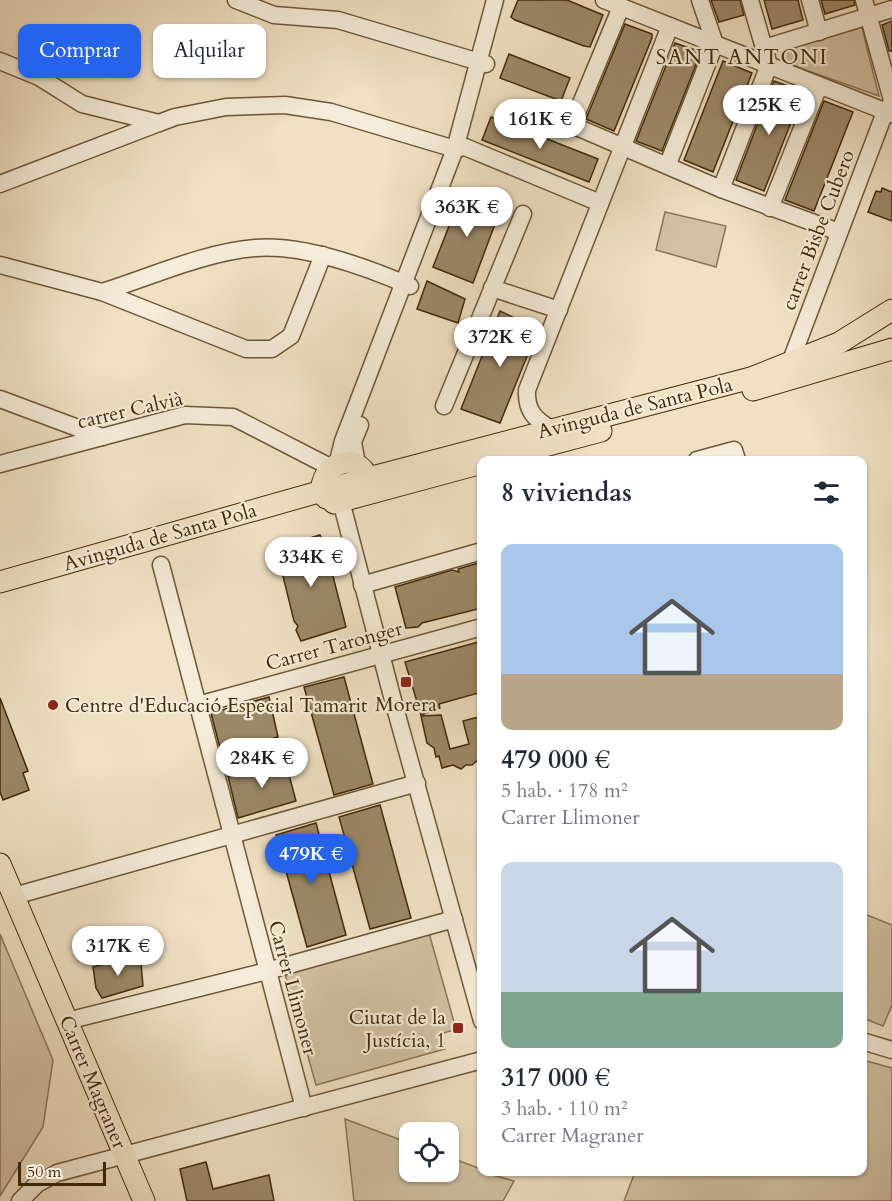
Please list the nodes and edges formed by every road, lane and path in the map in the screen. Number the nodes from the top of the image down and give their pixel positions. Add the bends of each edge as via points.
1 (236, 0) edge
2 (298, 0) edge
3 (495, 0) edge
4 (502, 0) edge
5 (604, 0) edge
6 (700, 0) edge
7 (750, 0) edge
8 (810, 0) edge
9 (621, 7) junction
10 (866, 8) edge
11 (892, 9) edge
12 (292, 16) junction
13 (670, 26) junction
14 (819, 32) junction
15 (715, 44) junction
16 (764, 48) junction
17 (0, 61) edge
18 (482, 63) junction
19 (769, 65) junction
20 (819, 86) junction
21 (107, 110) junction
22 (888, 113) edge
23 (159, 123) junction
24 (114, 140) junction
25 (623, 146) junction
26 (460, 148) junction
27 (668, 164) junction
28 (0, 184) edge
29 (721, 189) junction
30 (600, 203) junction
31 (770, 208) junction
32 (523, 214) dead end
33 (839, 232) junction
34 (323, 255) junction
35 (0, 265) edge
36 (143, 280) junction
37 (406, 285) junction
38 (492, 288) junction
39 (102, 292) junction
40 (136, 305) junction
41 (559, 310) junction
42 (892, 310) edge
43 (892, 349) edge
44 (790, 363) junction
45 (0, 399) edge
46 (444, 406) dead end
47 (551, 429) junction
48 (102, 437) junction
49 (507, 456) edge
50 (712, 456) edge
51 (736, 456) edge
52 (0, 464) edge
53 (477, 464) edge
54 (348, 469) junction
55 (321, 491) junction
56 (341, 501) junction
57 (477, 552) edge
58 (161, 565) dead end
59 (0, 582) edge
60 (362, 585) junction
61 (0, 594) edge
62 (477, 628) edge
63 (381, 654) junction
64 (198, 705) junction
65 (417, 783) junction
66 (231, 836) junction
67 (0, 864) edge
68 (7, 894) edge
69 (454, 919) junction
70 (267, 971) junction
71 (477, 1003) edge
72 (67, 1022) junction
73 (867, 1042) edge
74 (892, 1050) edge
75 (477, 1061) edge
76 (304, 1108) junction
77 (118, 1157) junction
78 (20, 1201) edge
79 (129, 1201) edge
80 (144, 1201) edge

1 - 12 street via 274,15
2 - 12 street
3 - 18 street
4 - 18 street
5 - 9 street
6 - 15 street
7 - 16 street
8 - 14 street
9 - 13 street
9 - 25 street via 572,125
10 - 11 street
10 - 14 street
10 - 22 street via 892,100
12 - 18 street via 338,20
13 - 15 street
13 - 25 street
14 - 16 street
15 - 19 street
15 - 27 street
16 - 19 street
17 - 21 street via 39,77 82,104
18 - 26 street
19 - 20 street
19 - 29 street
20 - 22 street
20 - 31 street
21 - 23 street
21 - 24 street
22 - 33 street, carrer Bisbe Cubero
23 - 24 street
23 - 26 street via 226,107 285,105 331,112
24 - 28 street
25 - 27 street
25 - 30 street
26 - 30 street
26 - 37 street
27 - 29 street
29 - 31 street
30 - 41 street
31 - 33 street
32 - 38 street
33 - 44 street, carrer Bisbe Cubero
34 - 36 street via 257,247 216,254
34 - 37 street
34 - 40 street via 291,336 272,349 246,349
35 - 39 street
36 - 39 street
36 - 40 street
37 - 54 street via 343,441
38 - 41 street
38 - 46 street
39 - 40 street
41 - 47 street via 527,390 531,414
42 - 44 main road, Avinguda de Santa Pola via 839,343
43 - 49 main road, Avinguda de Santa Pola
44 - 47 main road, Avinguda de Santa Pola via 751,378
45 - 48 street
47 - 54 main road, Avinguda de Santa Pola
48 - 52 street, carrer Calvià
48 - 54 street, carrer Calvià via 185,415 233,417
50 - 51 street via 734,450
53 - 56 main road, Avinguda de Santa Pola
54 - 55 main road, Avinguda de Santa Pola
54 - 55 main road via 323,479
54 - 56 main road, Avinguda de Santa Pola via 363,489
55 - 56 main road via 326,498
55 - 59 main road, Avinguda de Santa Pola
56 - 60 street
56 - 61 main road, Avinguda de Santa Pola
57 - 60 street
58 - 64 street, Carrer Llimoner
60 - 63 street
62 - 63 street, Carrer Taronger
63 - 64 street, Carrer Taronger
63 - 65 street
64 - 66 street, Carrer Llimoner
65 - 66 street
65 - 69 street
66 - 68 street
66 - 70 street, Carrer Llimoner
67 - 68 main road, Carrer Magraner
68 - 72 main road, Carrer Magraner
68 - 77 main road, Carrer Magraner
69 - 70 street
69 - 71 street
70 - 72 street
70 - 76 street, Carrer Llimoner
72 - 77 main road, Carrer Magraner
73 - 74 street
75 - 76 street
76 - 77 street
77 - 78 street via 57,1173 37,1184
77 - 79 main road, Carrer Magraner
77 - 80 main road, Carrer Magraner

